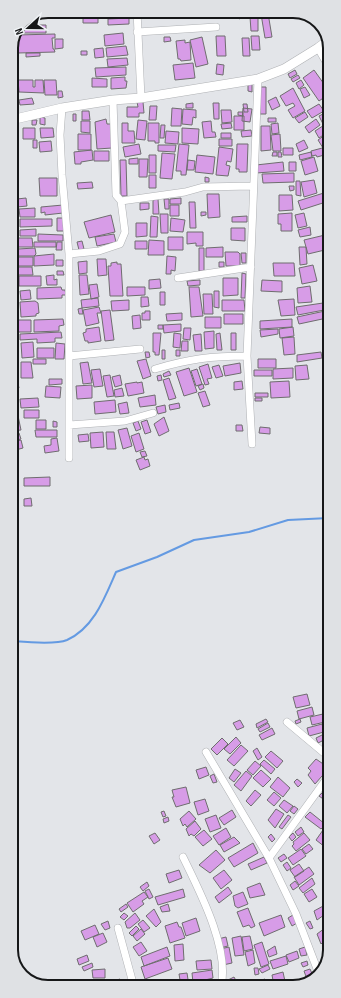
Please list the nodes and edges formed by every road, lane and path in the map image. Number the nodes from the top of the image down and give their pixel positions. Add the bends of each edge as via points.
1 (137, 18) edge
2 (216, 27) dead end
3 (137, 32) junction
4 (323, 45) edge
5 (318, 48) junction
6 (323, 57) edge
7 (258, 79) junction
8 (141, 98) junction
9 (112, 100) junction
10 (62, 108) junction
11 (18, 118) edge
12 (252, 186) junction
13 (121, 201) junction
14 (70, 254) junction
15 (251, 267) junction
16 (178, 278) dead end
17 (140, 349) dead end
18 (69, 356) junction
19 (247, 356) junction
20 (155, 369) dead end
21 (153, 413) dead end
22 (69, 425) junction
23 (252, 444) dead end
24 (69, 458) dead end
25 (287, 722) dead end
26 (206, 752) dead end
27 (323, 752) edge
28 (323, 784) edge
29 (183, 857) dead end
30 (270, 858) junction
31 (118, 928) dead end
32 (317, 968) edge
33 (132, 980) edge
34 (223, 980) edge

1 - 3 street
2 - 3 street
3 - 8 street
4 - 5 street
5 - 6 street
5 - 7 street via 284,69
7 - 8 street
7 - 12 street
8 - 9 street
9 - 10 street
9 - 13 street via 116,195
10 - 11 street
10 - 14 street via 62,175
12 - 13 street via 203,188
12 - 15 street
13 - 14 street via 125,232 120,244 100,251
14 - 18 street
15 - 16 street
15 - 19 street
17 - 18 street
18 - 22 street
19 - 20 street via 214,356
19 - 23 street
21 - 22 street via 125,421
22 - 24 street
25 - 27 street
26 - 30 street
28 - 30 street
29 - 34 street via 204,901 219,946
30 - 32 street via 296,914
31 - 33 street

